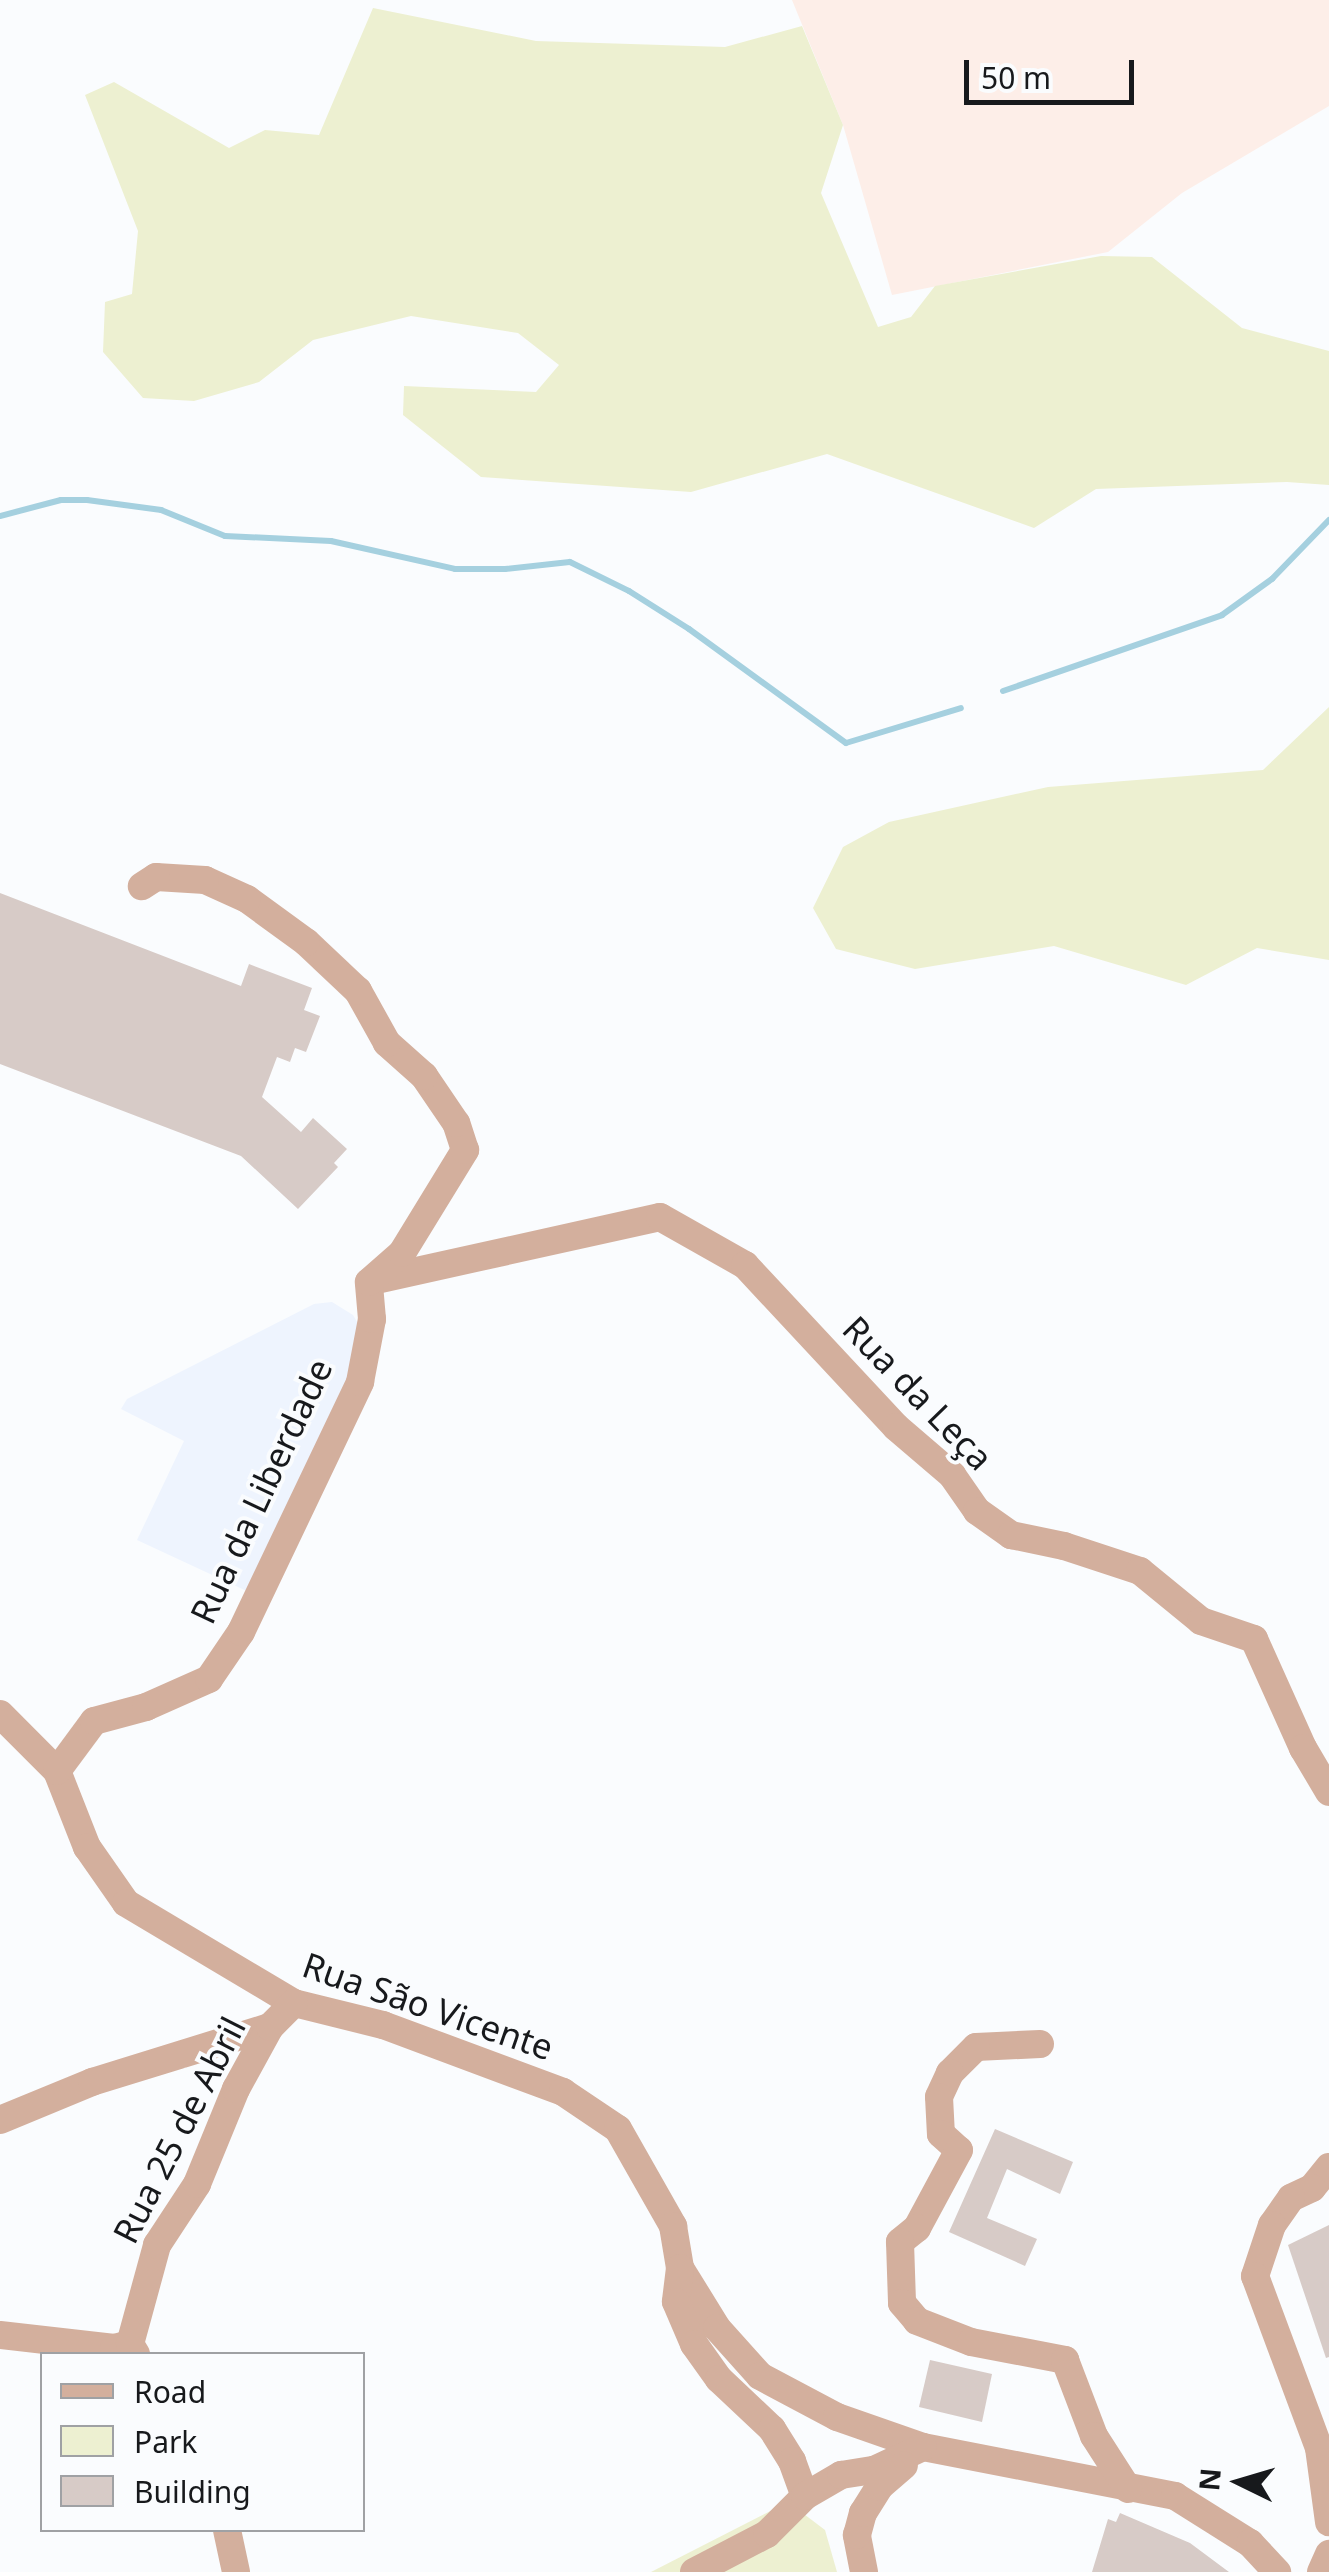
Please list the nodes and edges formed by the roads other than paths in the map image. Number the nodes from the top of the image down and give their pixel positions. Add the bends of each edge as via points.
1 (142, 886) dead end
2 (369, 1282) junction
3 (0, 1714) edge
4 (58, 1771) junction
5 (1329, 1792) edge
6 (294, 2003) junction
7 (270, 2028) junction
8 (1040, 2044) dead end
9 (0, 2120) edge
10 (1329, 2167) edge
11 (680, 2268) junction
12 (0, 2336) edge
13 (133, 2349) edge
14 (924, 2447) junction
15 (1128, 2490) junction
16 (805, 2496) junction
17 (1329, 2522) edge
18 (227, 2532) edge
19 (1329, 2554) edge
20 (236, 2572) edge
21 (694, 2572) edge
22 (864, 2572) edge
23 (1276, 2572) edge
24 (1321, 2572) edge

1 - 2 street via 156,877 204,880 247,899 306,942 358,991 387,1043 424,1076 456,1124 466,1150 402,1253
2 - 4 street, Rua da Liberdade via 372,1319 360,1382 240,1632 209,1679 94,1721
2 - 5 street, Rua da Leça via 660,1217 745,1265 896,1427 952,1476 977,1510 1011,1535 1140,1571 1201,1621 1254,1639
3 - 4 street
4 - 6 street, Rua São Vicente via 87,1847 126,1903
6 - 7 street, Rua 25 de Abril
6 - 11 street, Rua São Vicente via 383,2025 562,2092 618,2130 674,2226
7 - 9 street via 92,2082
7 - 13 street, Rua 25 de Abril via 197,2184 156,2245
8 - 15 street via 976,2046 950,2073 939,2097 940,2134 959,2150 917,2228 900,2242 902,2303 917,2321 971,2342 1065,2360 1094,2436
10 - 17 street via 1312,2188 1291,2198 1272,2225 1254,2276 1319,2448
11 - 14 street, Rua São Vicente via 717,2328 760,2376 837,2417
11 - 16 street via 676,2302 694,2344 772,2429
12 - 13 street
14 - 15 street, Rua São Vicente
14 - 16 street via 874,2470 841,2474
14 - 22 street via 880,2487 863,2513 857,2536
15 - 23 street, Rua São Vicente via 1175,2496 1250,2542
16 - 21 street via 767,2534
18 - 20 street
19 - 24 street

